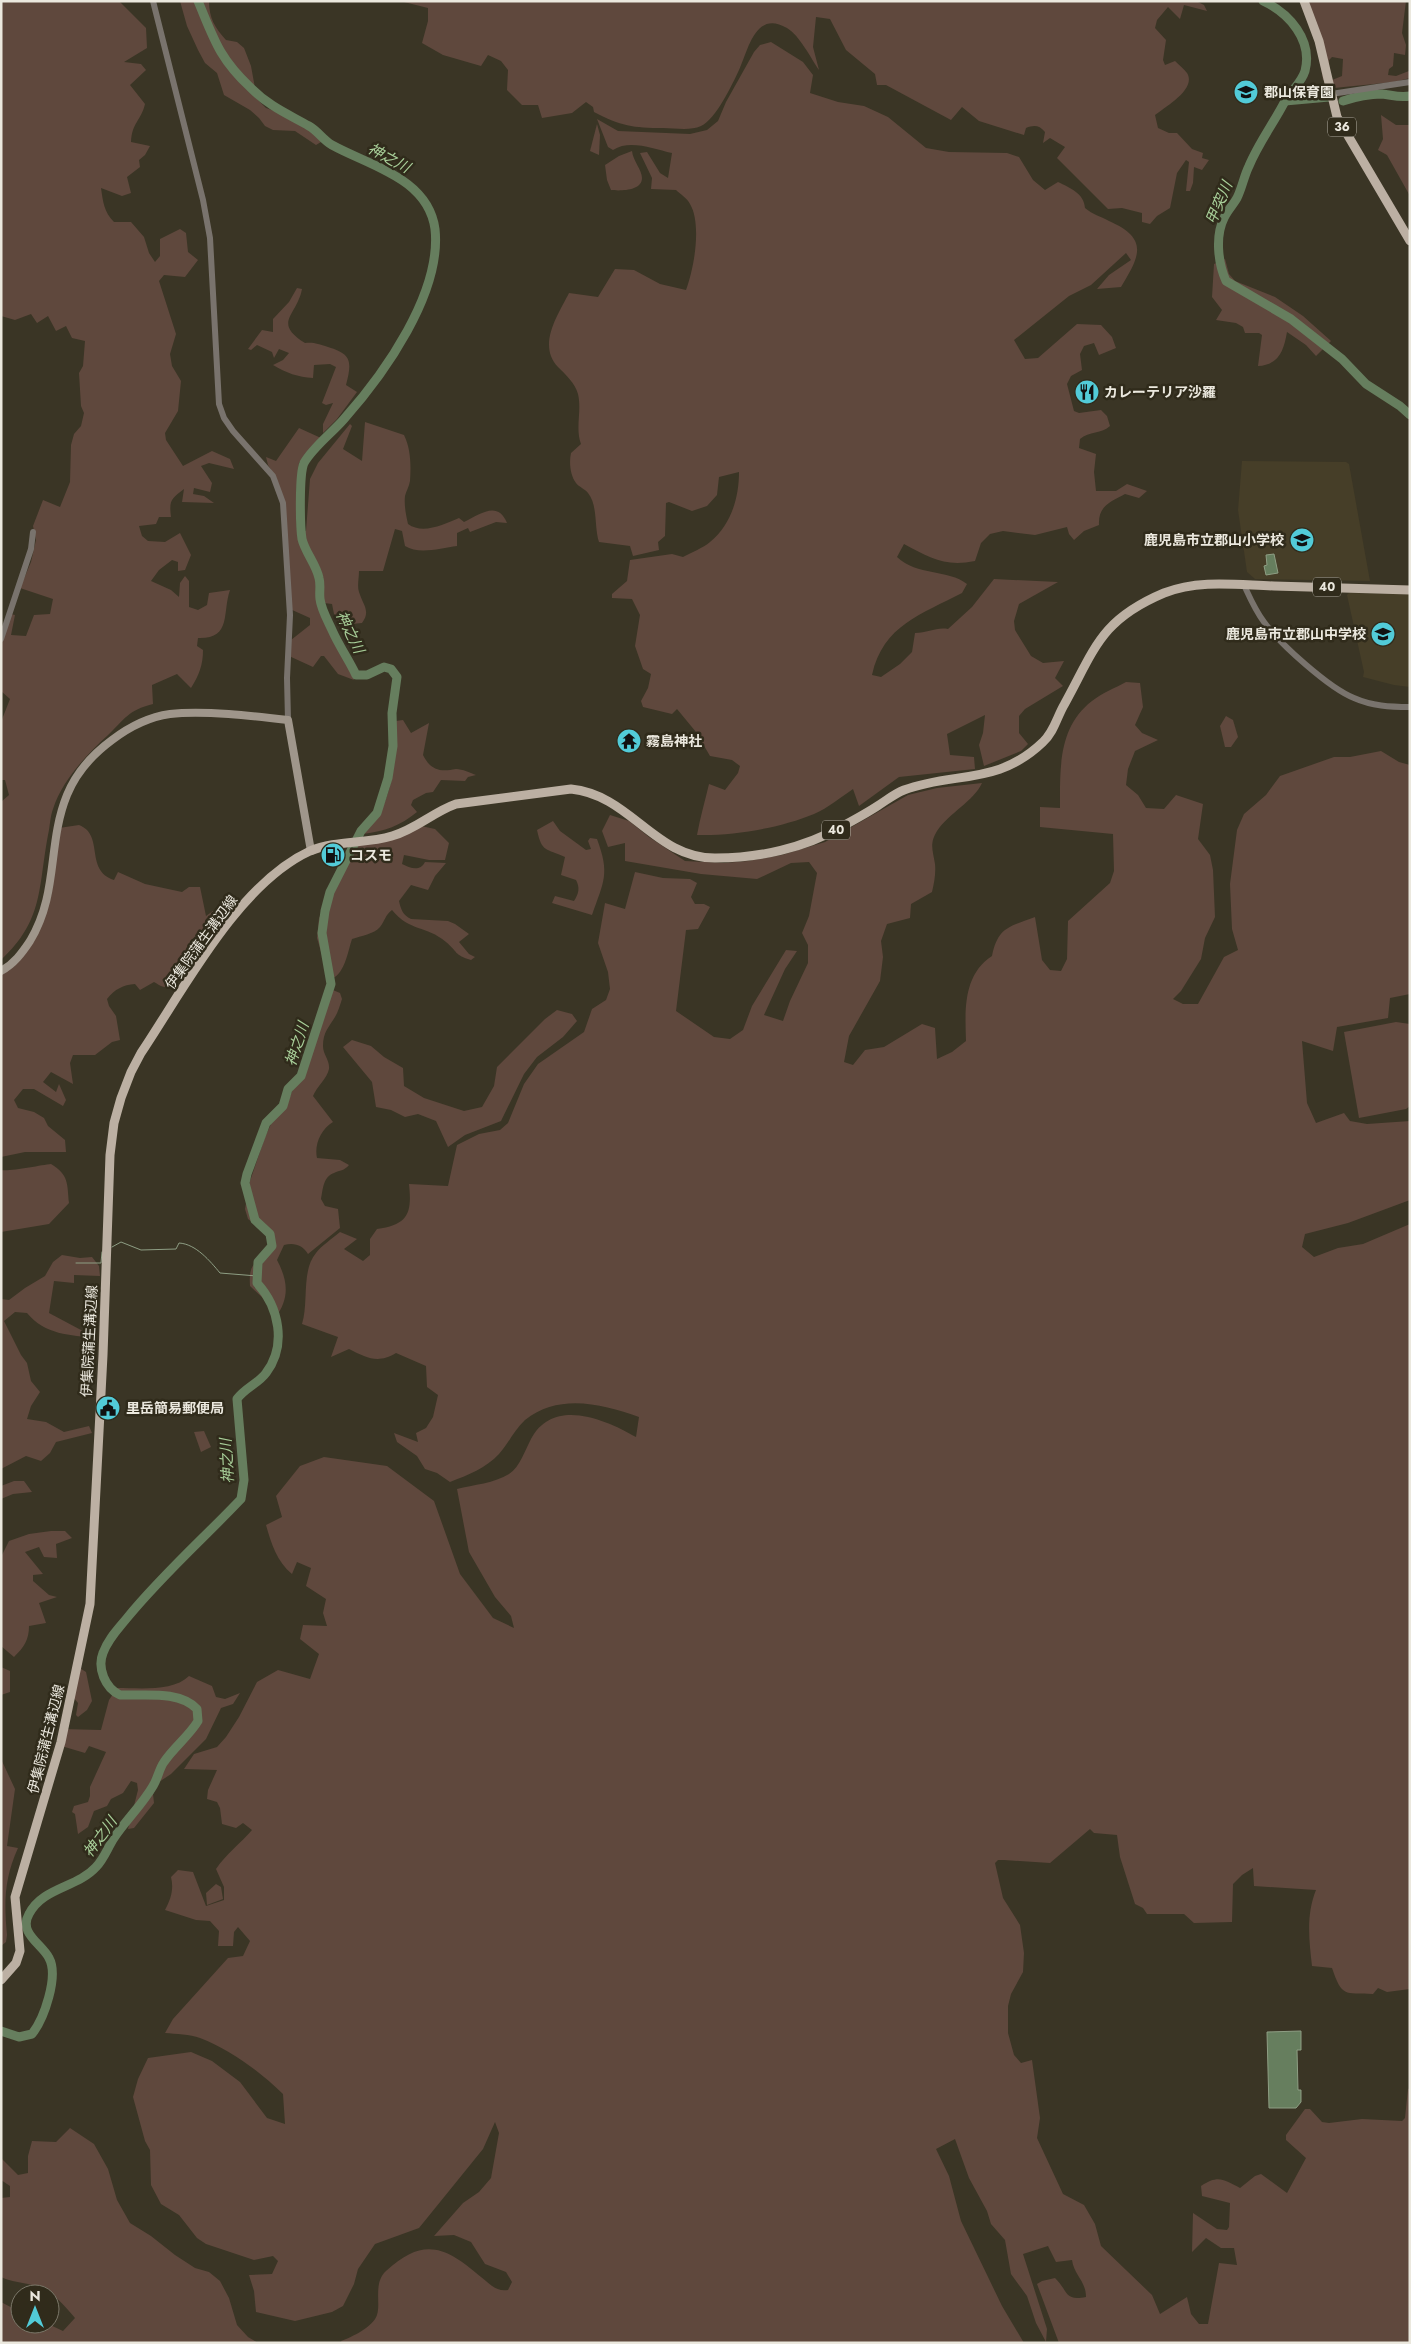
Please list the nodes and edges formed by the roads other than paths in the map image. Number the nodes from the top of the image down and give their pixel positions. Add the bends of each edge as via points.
1 (153, 1) edge
2 (1304, 1) edge
3 (1410, 82) edge
4 (1331, 94) junction
5 (1410, 241) edge
6 (33, 532) dead end
7 (1244, 585) junction
8 (1410, 590) edge
9 (1, 639) edge
10 (1410, 707) edge
11 (288, 720) junction
12 (311, 851) junction
13 (1, 971) edge
14 (1, 1980) edge

1 - 11 street via 210,238 219,404 233,431 273,476 283,503 290,616
2 - 4 main road, 36 via 1319,41
3 - 4 street
4 - 5 main road, 36 via 1337,116 1351,143
6 - 9 street via 31,549
7 - 8 main road, 伊集院蒲生溝辺線 / 40
7 - 10 street via 1265,624 1337,689 1375,705
7 - 12 main road, 伊集院蒲生溝辺線 / 40 via 1213,584 1178,589 1153,598 1122,617 1100,638 1045,741 1016,762 988,774 903,790 806,844 739,856 696,857 662,842 610,800 571,789 456,804 441,809 406,832
11 - 12 main road
11 - 13 main road via 203,713 172,714 133,726 102,748 87,763 68,795 60,820 48,901 38,927 10,966
12 - 14 main road, 伊集院蒲生溝辺線 / 40 via 258,889 222,931 138,1060 124,1089 114,1124 90,1604 59,1751 15,1897 20,1951 16,1963

